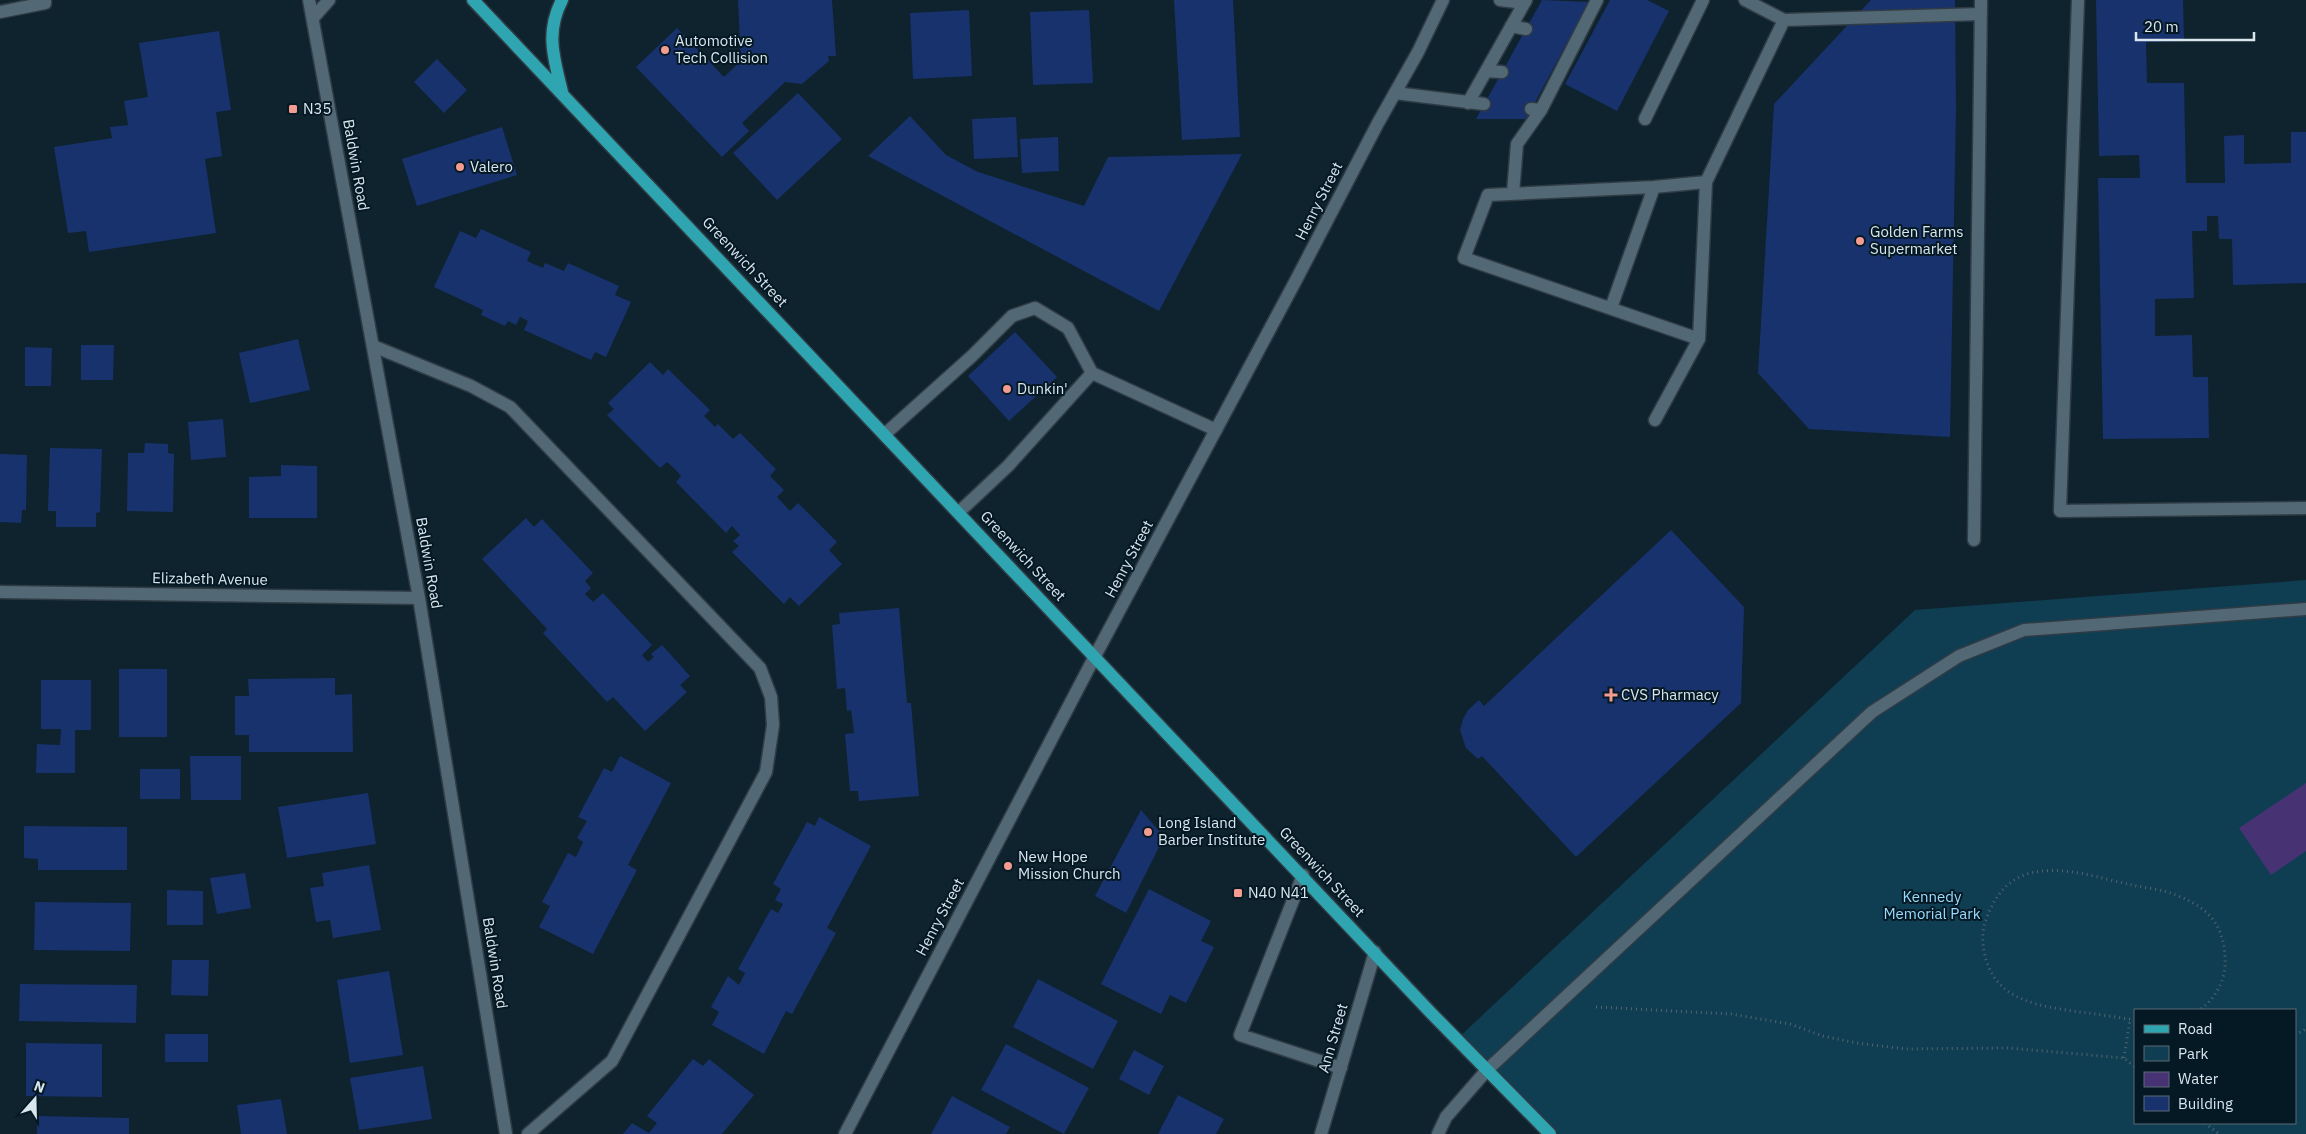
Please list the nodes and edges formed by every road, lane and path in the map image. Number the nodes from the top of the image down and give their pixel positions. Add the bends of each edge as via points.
1 (45, 0) edge
2 (309, 0) edge
3 (329, 0) edge
4 (474, 0) edge
5 (562, 0) edge
6 (1443, 0) edge
7 (1500, 0) edge
8 (1597, 0) edge
9 (1703, 0) edge
10 (1745, 0) edge
11 (1981, 0) edge
12 (2078, 0) edge
13 (1525, 1) edge
14 (0, 12) edge
15 (1981, 14) junction
16 (313, 18) junction
17 (1784, 20) junction
18 (1511, 26) junction
19 (1526, 29) dead end
20 (1486, 71) junction
21 (1502, 72) dead end
22 (1395, 93) junction
23 (563, 94) junction
24 (1468, 103) junction
25 (1484, 104) dead end
26 (1645, 119) dead end
27 (1706, 182) junction
28 (1654, 187) junction
29 (1513, 193) junction
30 (1611, 308) junction
31 (1698, 339) junction
32 (373, 346) junction
33 (1092, 373) junction
34 (1655, 420) dead end
35 (1216, 430) junction
36 (885, 434) junction
37 (2306, 508) edge
38 (959, 512) junction
39 (1974, 540) dead end
40 (0, 592) edge
41 (419, 598) junction
42 (2306, 609) edge
43 (1095, 656) junction
44 (1302, 875) junction
45 (1375, 952) junction
46 (1555, 1006) junction
47 (2200, 1009) edge
48 (2130, 1019) junction
49 (2134, 1020) edge
50 (2124, 1058) junction
51 (2134, 1065) edge
52 (1341, 1068) junction
53 (1487, 1070) junction
54 (2206, 1124) edge
55 (506, 1134) edge
56 (528, 1134) edge
57 (846, 1134) edge
58 (1321, 1134) edge
59 (1438, 1134) edge
60 (1550, 1134) edge
61 (2219, 1134) edge

1 - 14 main road via 45,3
2 - 16 main road, Baldwin Road
3 - 16 main road
4 - 23 main road, Greenwich Street
5 - 23 main road via 551,28 552,51
6 - 22 main road, Henry Street
7 - 13 main road
8 - 29 main road via 1517,144
9 - 26 main road
10 - 17 main road
11 - 15 main road
12 - 37 main road via 2060,511
13 - 18 main road
15 - 17 main road
15 - 39 main road
16 - 32 main road, Baldwin Road
17 - 27 main road
18 - 19 main road
18 - 20 main road
20 - 21 main road
20 - 24 main road
22 - 24 main road
22 - 35 main road, Henry Street
23 - 36 main road, Greenwich Street
24 - 25 main road
27 - 28 main road
27 - 31 main road
28 - 29 main road
28 - 30 main road
29 - 30 main road via 1488,195 1464,258
30 - 31 main road
31 - 34 main road
32 - 41 main road, Baldwin Road
32 - 56 main road via 471,386 510,407 760,668 771,696 773,725 766,772 612,1061
33 - 35 main road
33 - 36 main road via 1068,328 1035,308 1012,316
33 - 38 main road via 1008,466
35 - 43 main road, Henry Street
36 - 38 main road, Greenwich Street
38 - 43 main road, Greenwich Street
40 - 41 main road, Elizabeth Avenue
41 - 55 main road, Baldwin Road
42 - 46 main road via 2024,630 1959,656 1872,712
43 - 44 main road, Greenwich Street
43 - 57 main road, Henry Street
44 - 45 main road, Greenwich Street
44 - 52 main road via 1240,1035
45 - 52 main road, Ann Street
45 - 53 main road, Greenwich Street
46 - 50 path via 1731,1014 1790,1024 1823,1036 1857,1043 1905,1049 2009,1048
46 - 53 main road
47 - 48 path via 2218,991 2225,972 2226,952 2210,915 2194,903 2172,893 2044,870 2023,876 2004,888 1990,906 1983,928 1983,948 1989,968 2000,984 2016,997 2035,1005
48 - 49 path
48 - 50 path
50 - 51 path
52 - 58 main road, Ann Street
53 - 59 main road via 1446,1117
53 - 60 main road, Greenwich Street
54 - 61 path

